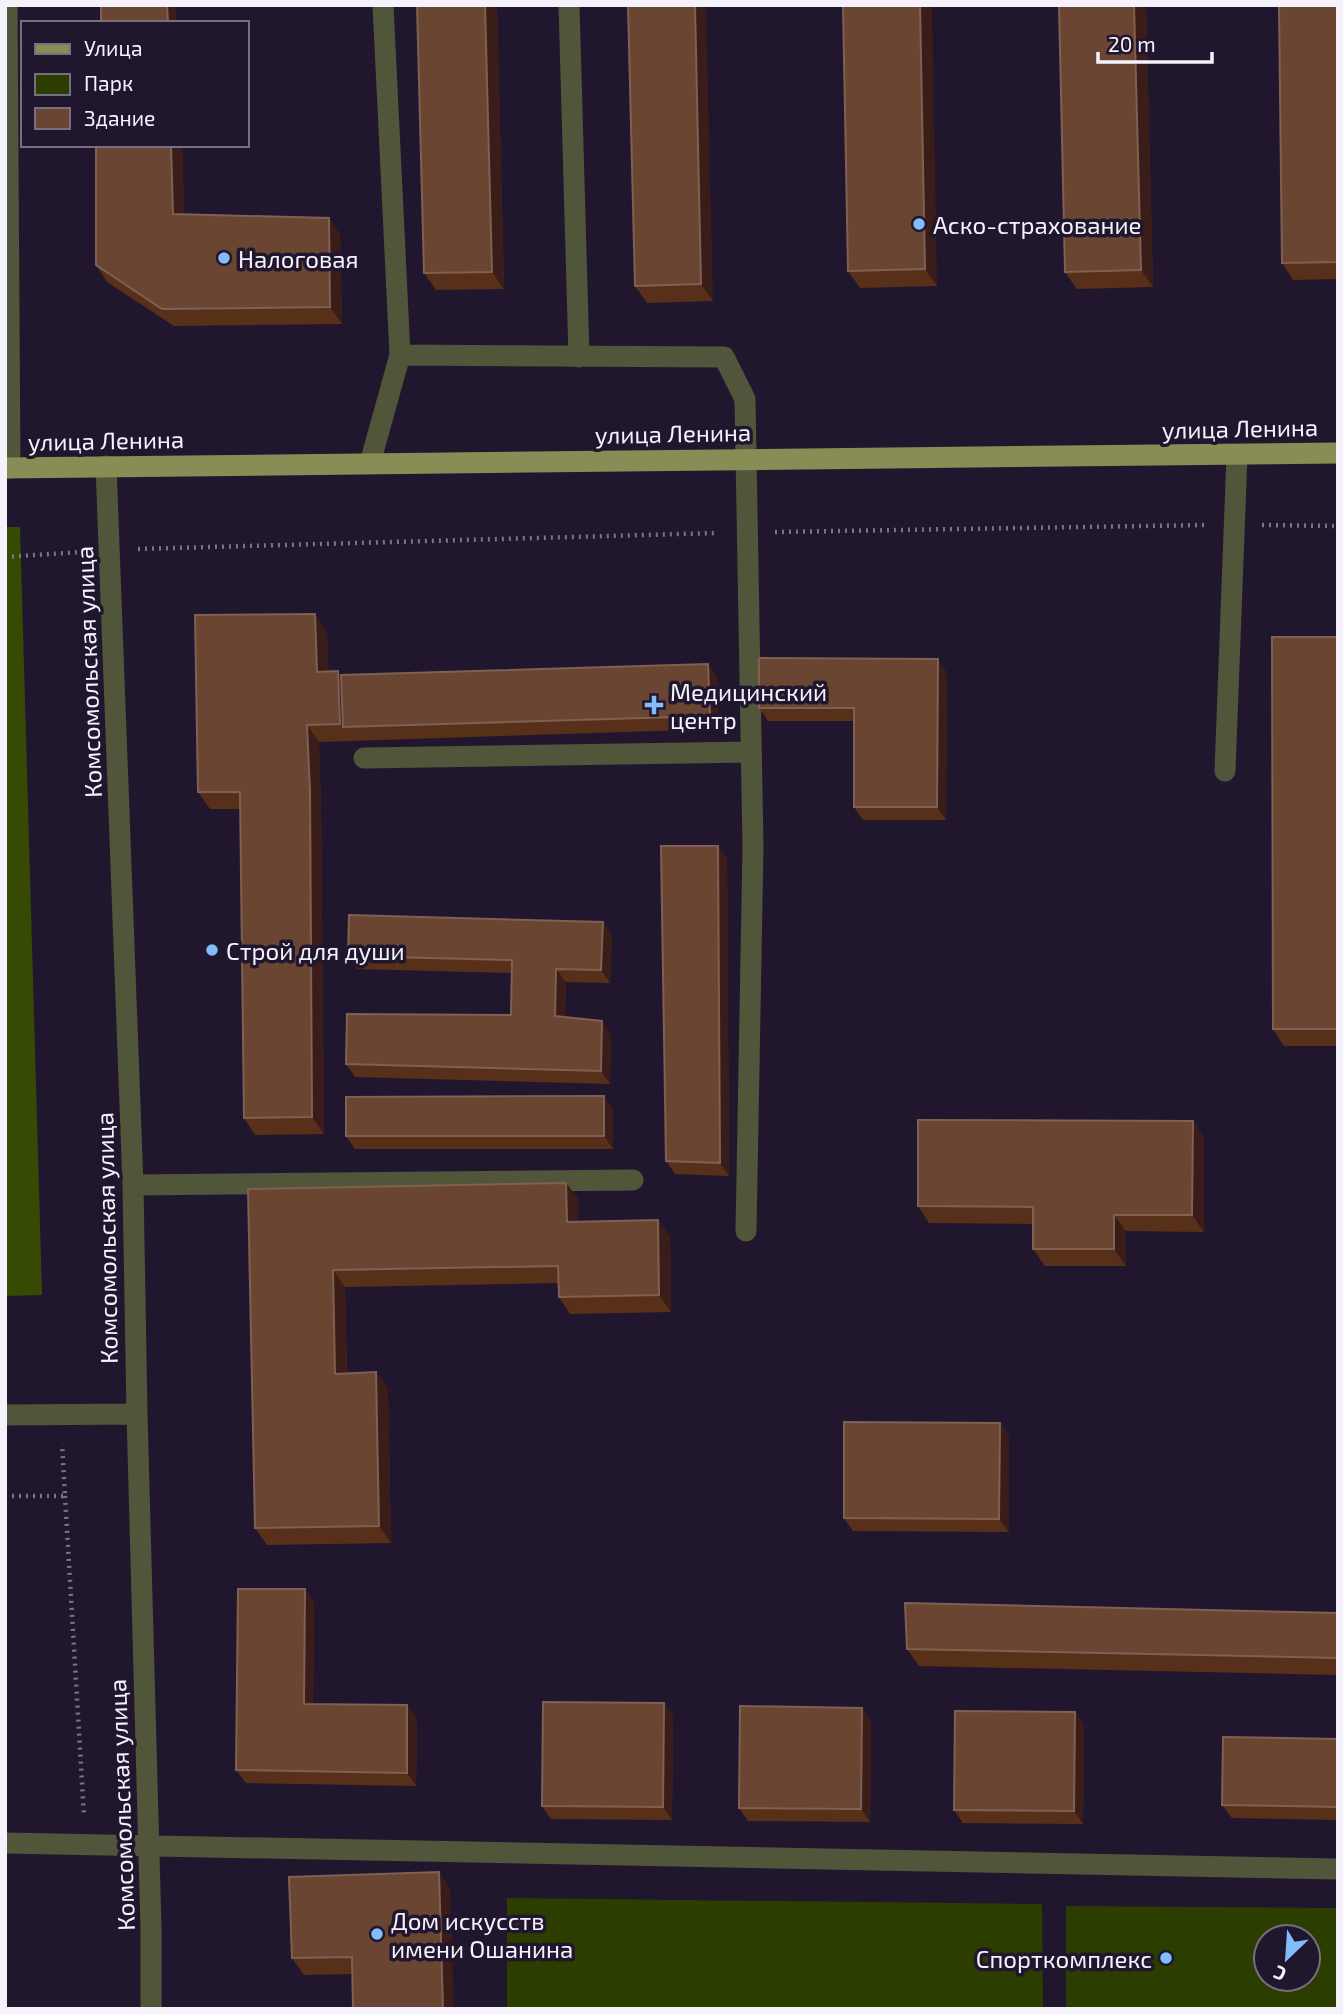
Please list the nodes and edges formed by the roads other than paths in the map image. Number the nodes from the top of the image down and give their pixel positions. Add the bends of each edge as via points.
1 (7, 5) edge
2 (383, 5) edge
3 (569, 5) edge
4 (400, 355) junction
5 (579, 357) junction
6 (1338, 453) edge
7 (1237, 455) junction
8 (746, 459) junction
9 (370, 463) junction
10 (106, 466) junction
11 (8, 468) edge
12 (751, 752) junction
13 (364, 758) dead end
14 (1225, 771) dead end
15 (633, 1180) dead end
16 (133, 1185) junction
17 (746, 1231) dead end
18 (137, 1414) junction
19 (5, 1415) edge
20 (5, 1843) edge
21 (148, 1846) junction
22 (1338, 1869) edge
23 (151, 2009) edge

1 - 11 street
2 - 4 street
3 - 5 street
4 - 5 street
4 - 9 street
5 - 8 street via 724,357 745,399
6 - 7 main road, улица Ленина
7 - 8 main road, улица Ленина
7 - 14 street
8 - 9 main road, улица Ленина
8 - 12 street
9 - 10 main road, улица Ленина
10 - 11 main road, улица Ленина
10 - 16 street, Комсомольская улица
12 - 13 street
12 - 17 street
15 - 16 street
16 - 18 street, Комсомольская улица
18 - 19 street
18 - 21 street, Комсомольская улица
20 - 21 street
21 - 22 street
21 - 23 street, Комсомольская улица

